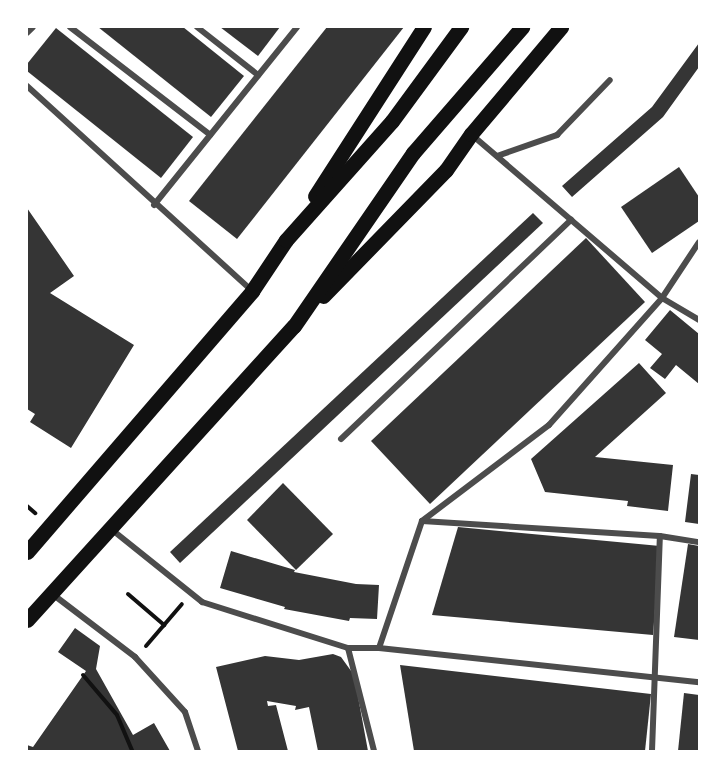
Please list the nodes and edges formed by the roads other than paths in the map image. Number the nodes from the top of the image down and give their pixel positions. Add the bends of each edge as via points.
1 (33, 27) edge
2 (70, 27) edge
3 (198, 27) edge
4 (297, 27) edge
5 (424, 27) edge
6 (461, 27) edge
7 (522, 27) edge
8 (561, 27) edge
9 (27, 33) edge
10 (258, 75) junction
11 (610, 80) dead end
12 (27, 86) edge
13 (471, 134) junction
14 (210, 135) junction
15 (498, 156) junction
16 (154, 204) junction
17 (571, 220) junction
18 (286, 240) junction
19 (699, 242) edge
20 (252, 291) junction
21 (662, 298) junction
22 (699, 320) edge
23 (294, 326) junction
24 (341, 439) dead end
25 (422, 521) junction
26 (111, 529) junction
27 (660, 537) junction
28 (699, 542) edge
29 (27, 552) edge
30 (50, 593) junction
31 (27, 620) edge
32 (348, 648) junction
33 (379, 648) junction
34 (654, 678) junction
35 (699, 682) edge
36 (198, 751) edge
37 (374, 751) edge
38 (652, 751) edge

1 - 9 street
2 - 14 street
3 - 10 street
4 - 10 street
5 - 18 main road
6 - 18 main road via 392,121
7 - 23 main road via 413,153
8 - 13 main road
10 - 14 street
11 - 15 street via 558,135
12 - 16 street
13 - 15 street
13 - 23 main road via 446,170
14 - 16 street
15 - 17 street
16 - 20 street
17 - 21 street
17 - 24 street
18 - 20 main road
19 - 21 street
20 - 29 main road
21 - 22 street
21 - 25 street via 549,425
23 - 26 main road
25 - 27 street
25 - 33 street
26 - 30 main road
26 - 32 street via 202,602
27 - 28 street
27 - 34 street
30 - 31 main road
30 - 36 street via 135,657 185,712
32 - 33 street
32 - 37 street
33 - 34 street
34 - 35 street
34 - 38 street

